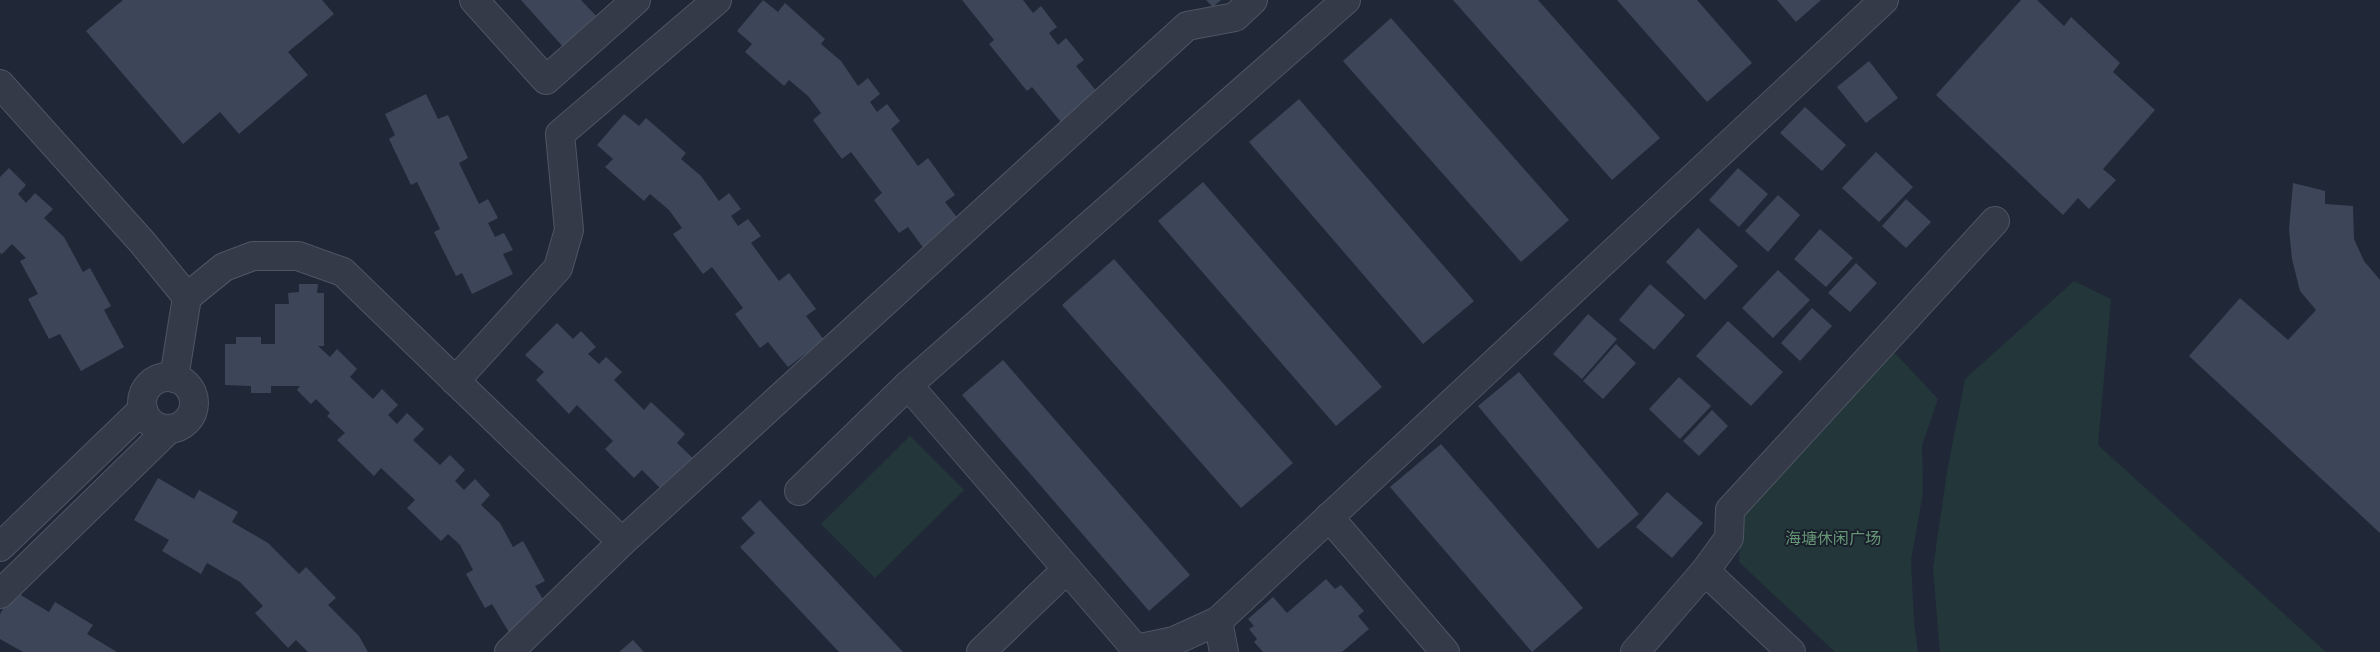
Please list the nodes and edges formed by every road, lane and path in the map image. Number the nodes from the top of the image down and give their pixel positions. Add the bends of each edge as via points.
1 (474, 0) edge
2 (636, 0) edge
3 (717, 0) edge
4 (1253, 0) edge
5 (1346, 0) edge
6 (1884, 0) edge
7 (0, 84) edge
8 (1995, 221) dead end
9 (187, 297) junction
10 (174, 378) junction
11 (455, 380) junction
12 (908, 385) junction
13 (143, 409) junction
14 (168, 430) junction
15 (799, 491) dead end
16 (1329, 517) junction
17 (622, 542) junction
18 (0, 547) edge
19 (1067, 569) junction
20 (1705, 571) junction
21 (0, 594) edge
22 (1218, 621) junction
23 (509, 652) edge
24 (981, 652) edge
25 (1224, 652) edge
26 (1445, 652) edge
27 (1635, 652) edge
28 (1791, 652) edge

1 - 2 street via 546,80
3 - 11 street via 560,134 569,230 558,268
4 - 17 street via 1235,18 1187,26
5 - 12 street
6 - 16 street
7 - 9 street
8 - 20 street via 1730,510 1729,538
9 - 10 street
9 - 11 street via 224,267 252,256 298,256 343,272
10 - 13 street via 165,377 150,385 142,400
10 - 14 street via 188,386 195,402 190,418
11 - 17 street
12 - 15 street
12 - 19 street
13 - 14 street via 152,424
13 - 18 street
14 - 21 street
16 - 22 street
16 - 26 street
17 - 23 street
19 - 22 street via 1136,649 1174,641
19 - 24 street
20 - 27 street
20 - 28 street
22 - 25 street

